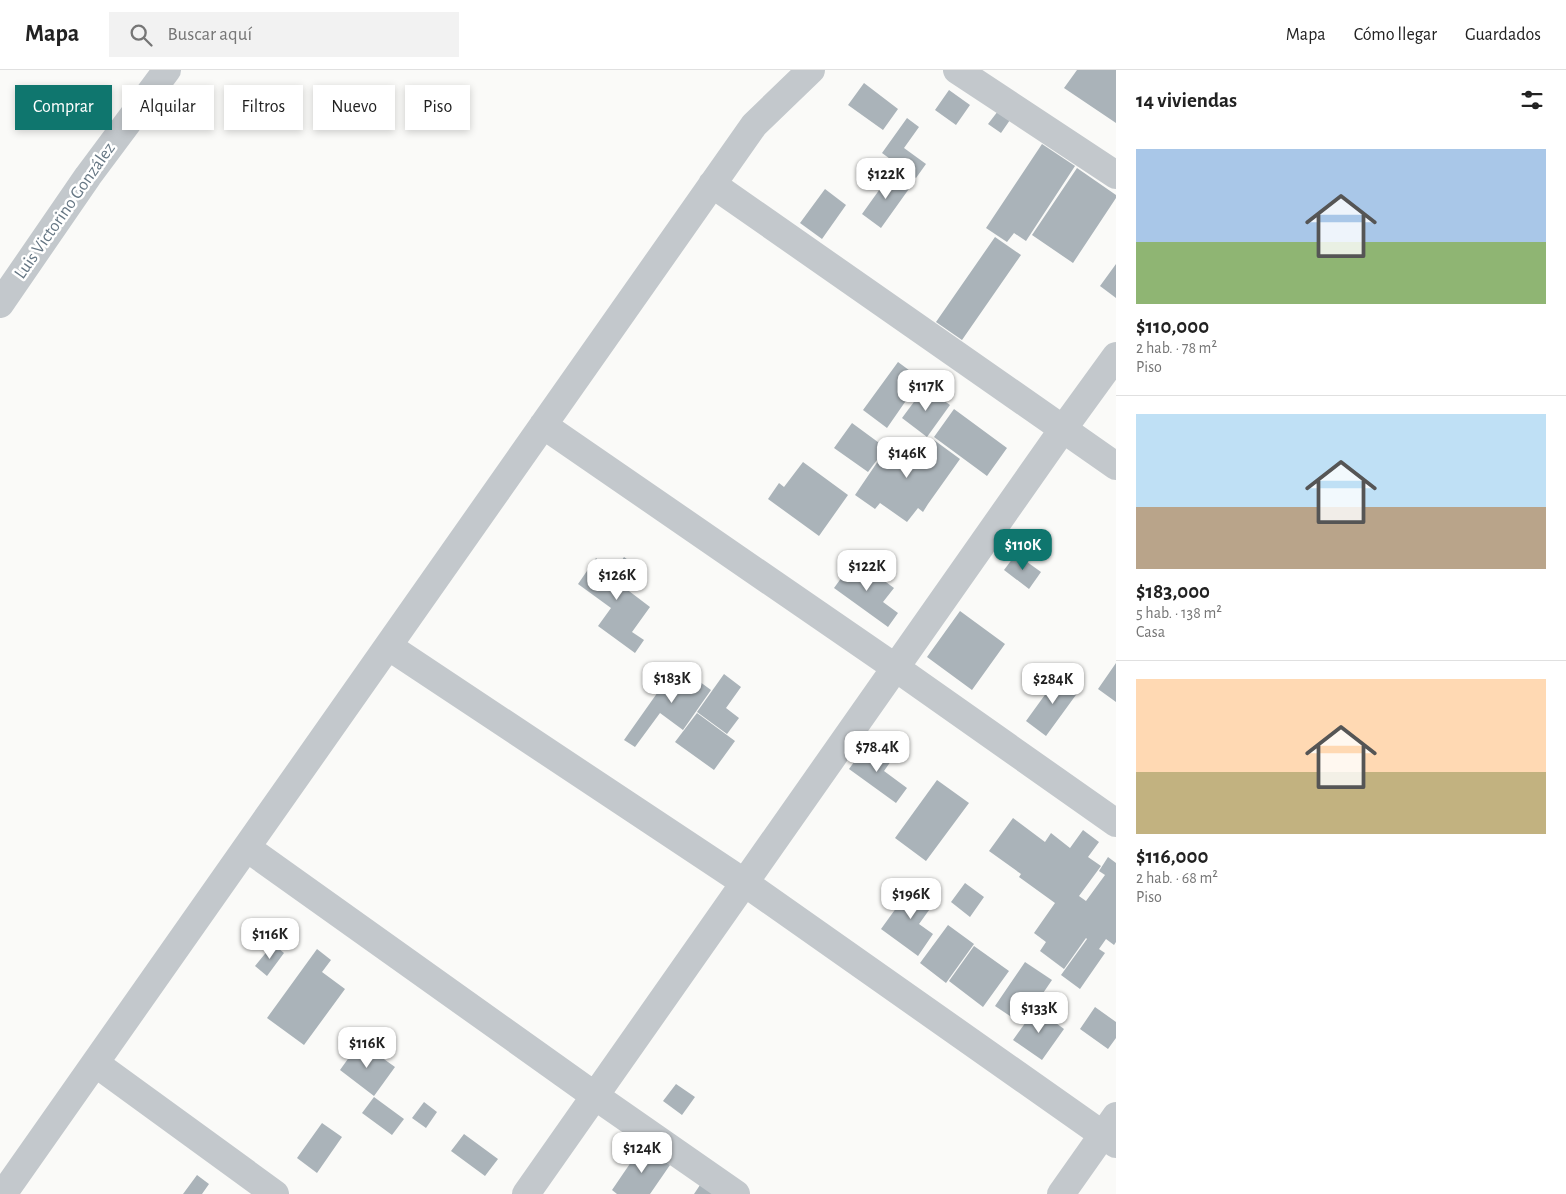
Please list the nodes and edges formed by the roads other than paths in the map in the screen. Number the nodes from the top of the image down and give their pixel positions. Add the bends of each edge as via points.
1 (167, 70) edge
2 (811, 70) edge
3 (957, 70) edge
4 (1116, 175) edge
5 (712, 184) junction
6 (0, 304) edge
7 (1116, 356) edge
8 (543, 425) junction
9 (1063, 429) junction
10 (1116, 466) edge
11 (388, 646) junction
12 (896, 668) junction
13 (1116, 823) edge
14 (247, 848) junction
15 (744, 883) junction
16 (95, 1063) junction
17 (595, 1096) junction
18 (1112, 1131) edge
19 (3, 1194) edge
20 (275, 1194) edge
21 (526, 1194) edge
22 (736, 1194) edge
23 (1060, 1194) edge

1 - 6 street, Luis Victorino González via 88,176
2 - 5 street via 754,125
3 - 4 street
5 - 8 street
5 - 9 street
7 - 9 street
8 - 11 street
8 - 12 street
9 - 10 street
9 - 12 street
11 - 14 street
11 - 15 street
12 - 13 street
12 - 15 street
14 - 16 street
14 - 17 street
15 - 17 street
15 - 18 street
16 - 19 street
16 - 20 street
17 - 21 street
17 - 22 street
18 - 23 street

